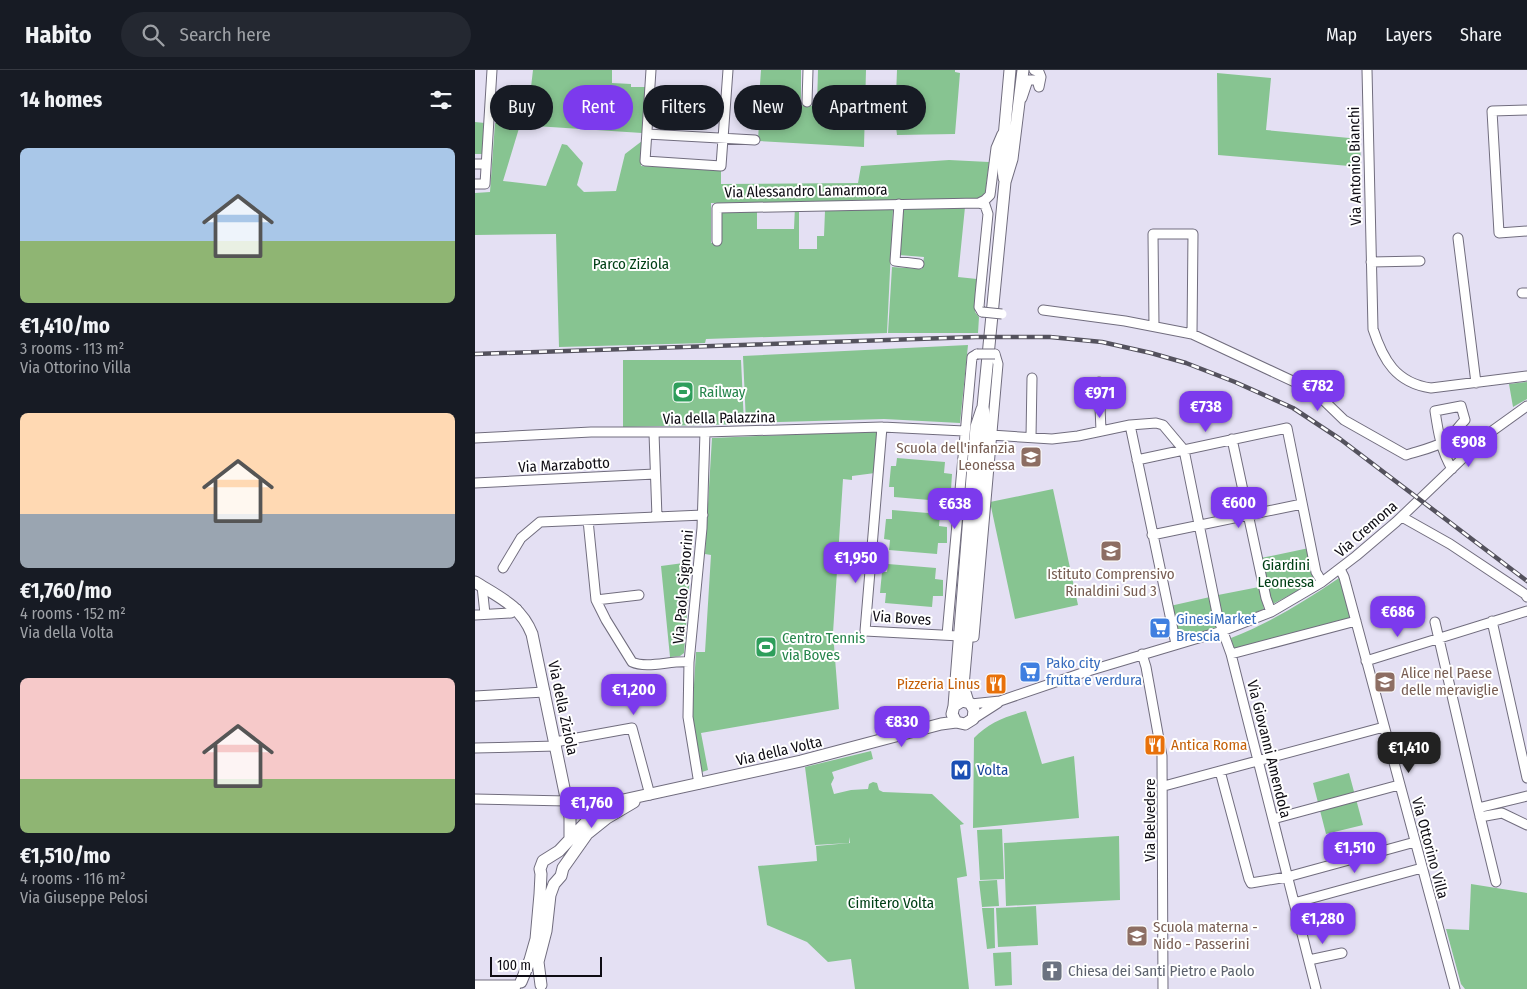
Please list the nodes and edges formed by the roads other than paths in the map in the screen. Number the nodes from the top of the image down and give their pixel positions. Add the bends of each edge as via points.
1 (492, 70) edge
2 (651, 70) edge
3 (727, 70) edge
4 (808, 70) edge
5 (1010, 70) edge
6 (1023, 70) edge
7 (1034, 70) edge
8 (1367, 70) edge
9 (807, 102) dead end
10 (1020, 103) junction
11 (1527, 110) edge
12 (1004, 129) junction
13 (647, 134) junction
14 (723, 138) junction
15 (755, 140) dead end
16 (475, 164) edge
17 (486, 164) junction
18 (1005, 182) junction
19 (475, 184) edge
20 (979, 203) junction
21 (899, 204) junction
22 (1527, 231) edge
23 (1458, 238) dead end
24 (717, 241) dead end
25 (1420, 261) dead end
26 (1371, 262) junction
27 (919, 264) dead end
28 (1043, 310) dead end
29 (1002, 314) dead end
30 (1153, 326) junction
31 (1192, 334) junction
32 (1527, 376) edge
33 (1032, 378) dead end
34 (1099, 382) dead end
35 (1476, 383) junction
36 (1527, 406) edge
37 (1130, 425) junction
38 (882, 427) junction
39 (964, 431) junction
40 (1101, 431) junction
41 (705, 432) junction
42 (654, 433) junction
43 (991, 435) junction
44 (1031, 437) junction
45 (475, 438) edge
46 (1232, 439) junction
47 (1184, 450) junction
48 (1137, 460) junction
49 (1452, 469) junction
50 (655, 474) junction
51 (475, 484) edge
52 (1302, 504) junction
53 (703, 515) junction
54 (1248, 515) junction
55 (657, 517) junction
56 (1402, 517) junction
57 (588, 520) junction
58 (1200, 525) junction
59 (1152, 535) junction
60 (503, 568) dead end
61 (1340, 569) junction
62 (1322, 582) junction
63 (478, 584) edge
64 (639, 595) dead end
65 (1527, 597) edge
66 (596, 600) junction
67 (517, 608) junction
68 (1527, 611) edge
69 (1271, 612) junction
70 (475, 614) edge
71 (485, 614) junction
72 (1356, 621) junction
73 (1492, 621) junction
74 (1435, 622) dead end
75 (1222, 632) junction
76 (947, 635) junction
77 (963, 636) junction
78 (1438, 637) junction
79 (1175, 644) junction
80 (1142, 654) junction
81 (1231, 654) junction
82 (1366, 661) junction
83 (689, 662) junction
84 (1085, 672) joint
85 (545, 692) junction
86 (475, 696) edge
87 (1000, 701) junction
88 (970, 703) junction
89 (954, 713) junction
90 (973, 720) junction
91 (1384, 727) junction
92 (555, 744) junction
93 (475, 748) edge
94 (1258, 761) junction
95 (1220, 771) junction
96 (1527, 778) edge
97 (699, 784) junction
98 (1399, 785) junction
99 (1164, 786) junction
100 (648, 796) junction
101 (1527, 796) edge
102 (475, 799) edge
103 (567, 801) junction
104 (1479, 812) junction
105 (570, 817) junction
106 (1273, 819) junction
107 (1527, 825) edge
108 (579, 829) junction
109 (569, 839) junction
110 (1415, 842) junction
111 (573, 854) junction
112 (550, 857) junction
113 (563, 868) junction
114 (1422, 868) junction
115 (541, 874) junction
116 (1287, 877) junction
117 (557, 879) junction
118 (1497, 882) dead end
119 (1294, 903) junction
120 (1342, 953) dead end
121 (1309, 960) junction
122 (475, 986) edge
123 (516, 986) edge
124 (543, 987) edge
125 (1163, 989) edge
126 (1316, 989) edge
127 (1455, 989) edge

1 - 17 street
2 - 13 street
3 - 14 street
4 - 9 street
5 - 12 main road
6 - 10 main road
7 - 10 street via 1041,77 1039,87 1037,80 1028,80
8 - 26 street, Via Antonio Bianchi
10 - 18 main road via 1013,159
11 - 22 street via 1492,111 1499,234
12 - 18 main road via 1002,160
12 - 20 street via 996,148 990,195
13 - 14 street
13 - 14 street via 645,161 721,166
14 - 15 street
16 - 17 street
17 - 19 street via 485,184
18 - 77 main road via 983,407 976,427
20 - 21 street, Via Alessandro Lamarmora
20 - 29 street, bridge via 985,205 988,214 979,307 981,312
21 - 24 street, Via Alessandro Lamarmora via 717,208
21 - 27 street, Via Alessandro Lamarmora via 895,261
23 - 35 street
25 - 26 street
26 - 35 street, Via Antonio Bianchi via 1373,329 1380,351 1392,368 1417,386 1431,388
28 - 30 street
30 - 31 street
30 - 31 street via 1153,234 1193,234
31 - 49 street via 1314,392 1344,420 1406,455 1441,442
32 - 35 street, Via Antonio Bianchi
33 - 44 street
34 - 40 street
36 - 49 street, Via Cremona via 1488,434
37 - 40 street
37 - 47 street via 1163,425
37 - 48 street
38 - 39 street, Via della Palazzina
38 - 41 street, Via della Palazzina
38 - 76 street, Via Boves via 865,631
39 - 43 street, bridge via 972,357 995,354 998,364
39 - 76 street
40 - 44 street via 1052,439
41 - 42 street, Via della Palazzina
41 - 53 street, Via Paolo Signorini
42 - 45 street, Via della Palazzina via 591,432
42 - 50 street
43 - 44 street
43 - 77 street via 974,637
46 - 47 street
46 - 52 street via 1287,428
46 - 54 street
47 - 48 street
47 - 58 street, Via Giovanni Amendola
48 - 59 street
49 - 56 street, Via Cremona
50 - 51 street, Via Marzabotto
50 - 55 street
52 - 54 street
52 - 62 street via 1316,572
53 - 55 street, Via Paolo Signorini
53 - 83 street, Via Paolo Signorini
54 - 58 street
54 - 69 street
55 - 57 street, Via Paolo Signorini
56 - 61 street, Via Cremona
56 - 65 street via 1450,544
57 - 60 street, Via Paolo Signorini via 540,522 521,538
57 - 66 street, Via Paolo Signorini
58 - 59 street
58 - 75 street, Via Giovanni Amendola
59 - 79 street
61 - 62 street, Via Cremona
61 - 72 street, Via Ottorino Villa
62 - 69 street, Via Cremona
63 - 67 main road, Via della Ziziola
63 - 71 street, Via della Ziziola
64 - 66 street
66 - 83 street, Via Paolo Signorini via 633,662 639,665
67 - 71 street via 511,614
67 - 85 main road, Via della Ziziola via 532,634
68 - 73 street
69 - 75 street, Via Cremona
70 - 71 street
72 - 81 street
72 - 82 street, Via Ottorino Villa
73 - 78 street
73 - 96 street
74 - 78 street
75 - 79 street, Via Cremona
75 - 81 street, Via Giovanni Amendola
76 - 77 street, Via Boves
77 - 88 main road via 963,686
77 - 89 main road
78 - 82 street
78 - 104 street
79 - 80 street, Via Cremona
80 - 84 street, Via Cremona
80 - 99 street, Via Belvedere via 1163,756
81 - 94 street, Via Giovanni Amendola
82 - 91 street, Via Ottorino Villa
83 - 97 street, Via Paolo Signorini via 687,717
84 - 87 street, Via della Volta
85 - 86 street
85 - 92 main road, Via della Ziziola
87 - 88 street, Via della Volta
87 - 90 street, Via della Volta
88 - 89 main road, Via della Volta via 959,702
88 - 90 main road via 975,710
89 - 90 main road, Via della Volta via 965,724
89 - 97 main road, Via della Volta via 917,730 817,758
91 - 94 street
91 - 98 street, Via Ottorino Villa
92 - 93 street
92 - 100 street via 632,728
92 - 103 main road, Via della Ziziola
94 - 95 street
94 - 106 street, Via Giovanni Amendola
95 - 99 street
95 - 116 street via 1251,883
97 - 100 main road, Via della Volta
98 - 106 street
98 - 110 street, Via Ottorino Villa
99 - 125 street, Via Belvedere
100 - 108 main road, Via della Volta via 611,805
100 - 111 main road, Via della Volta via 600,823 587,834
101 - 104 street
102 - 103 street
103 - 105 main road, Via della Ziziola
104 - 107 street via 1502,813
104 - 118 street
105 - 108 main road
105 - 109 main road
106 - 116 street, Via Giovanni Amendola
108 - 109 main road, Via della Volta
108 - 111 main road via 580,836 572,846
109 - 112 main road, Via della Volta via 559,852
110 - 114 street, Via Ottorino Villa
110 - 116 street
111 - 113 main road, Via della Volta
112 - 113 main road via 557,858
112 - 115 main road, Via della Volta via 541,865
113 - 117 main road, Via della Volta
114 - 119 street
114 - 127 street, Via Ottorino Villa
115 - 117 main road via 547,879
115 - 123 main road, Via della Volta via 536,939 530,960
116 - 119 street, Via Giovanni Amendola
117 - 124 main road, Via della Volta via 550,895 538,962
119 - 121 street, Via Giovanni Amendola
120 - 121 street
121 - 126 street, Via Giovanni Amendola
122 - 123 main road, Via della Volta
123 - 124 main road, Via della Volta via 533,981

